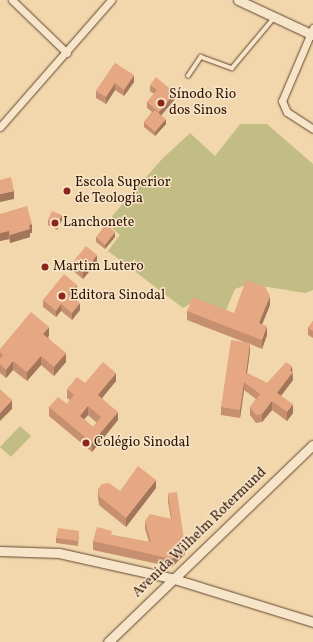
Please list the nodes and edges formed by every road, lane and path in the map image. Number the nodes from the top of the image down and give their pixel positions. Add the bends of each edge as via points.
1 (12, 0) edge
2 (111, 0) edge
3 (238, 0) edge
4 (275, 17) junction
5 (312, 32) edge
6 (67, 53) junction
7 (188, 76) dead end
8 (0, 127) edge
9 (313, 129) edge
10 (313, 445) edge
11 (0, 551) edge
12 (171, 578) junction
13 (313, 622) edge
14 (108, 642) edge

1 - 6 street
2 - 6 street
3 - 4 street
4 - 5 street
4 - 7 lane via 232,68 201,57
5 - 9 street via 282,101 286,112
6 - 8 street
10 - 12 street, Avenida Wilhelm Rotermund
11 - 12 street via 60,553
12 - 13 street
12 - 14 street, Avenida Wilhelm Rotermund

